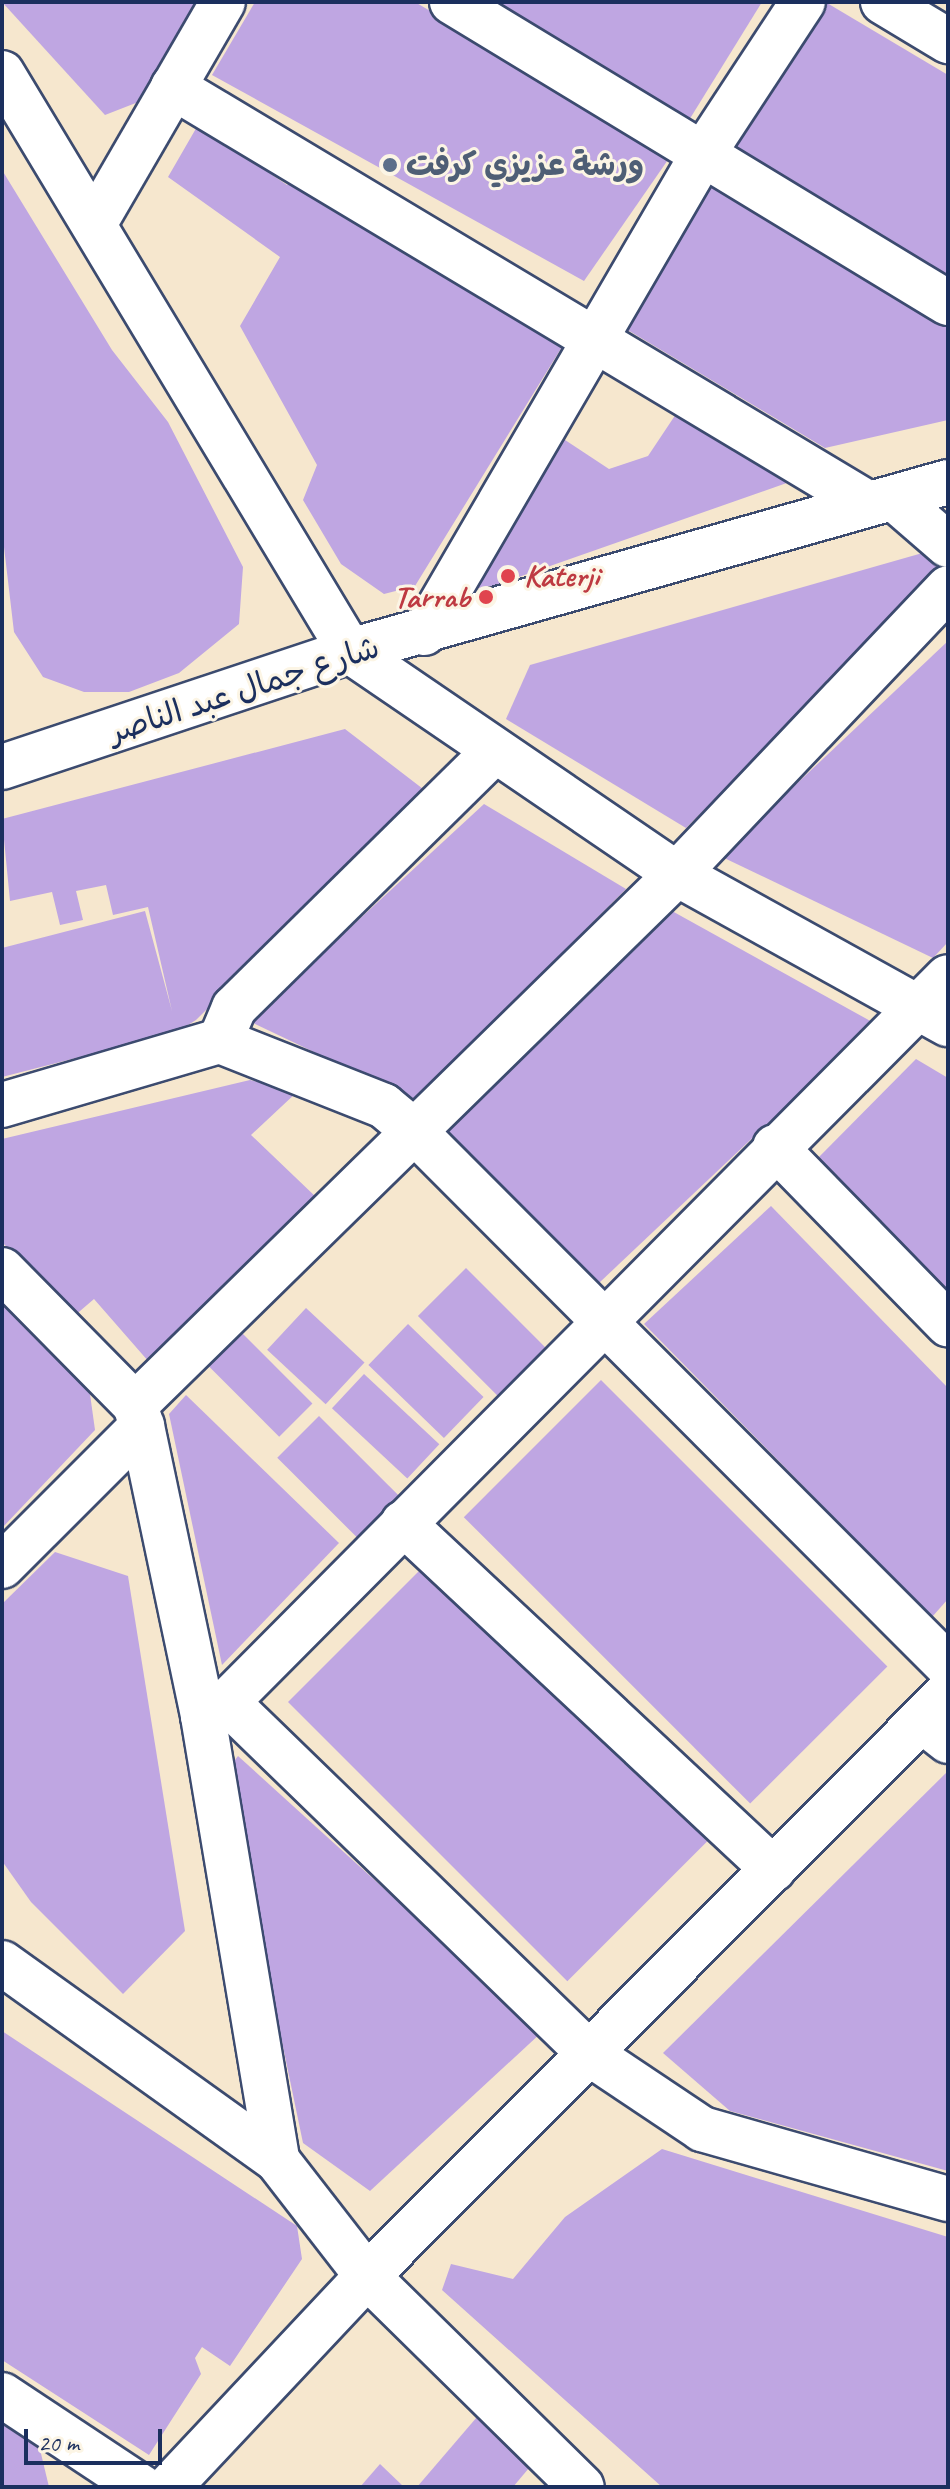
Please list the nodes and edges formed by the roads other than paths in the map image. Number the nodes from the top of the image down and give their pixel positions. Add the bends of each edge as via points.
1 (223, 2) edge
2 (452, 2) edge
3 (803, 2) edge
4 (883, 2) edge
5 (948, 41) edge
6 (2, 73) edge
7 (173, 87) junction
8 (703, 154) junction
9 (96, 221) junction
10 (948, 303) edge
11 (597, 335) junction
12 (948, 482) edge
13 (880, 501) junction
14 (948, 545) edge
15 (948, 588) edge
16 (424, 633) junction
17 (350, 651) junction
18 (492, 754) junction
19 (3, 761) edge
20 (677, 874) junction
21 (938, 1003) edge
22 (220, 1041) junction
23 (2, 1105) edge
24 (413, 1130) junction
25 (775, 1147) junction
26 (2, 1270) edge
27 (602, 1323) junction
28 (948, 1324) edge
29 (138, 1416) junction
30 (403, 1523) junction
31 (2, 1566) edge
32 (948, 1666) edge
33 (215, 1709) junction
34 (940, 1718) edge
35 (773, 1869) junction
36 (2, 1963) edge
37 (590, 2054) junction
38 (277, 2160) junction
39 (948, 2199) edge
40 (367, 2276) junction
41 (2, 2395) edge
42 (141, 2487) edge
43 (169, 2487) edge
44 (582, 2487) edge

1 - 7 street
2 - 8 street
3 - 8 street
4 - 5 street
6 - 9 street
7 - 9 street
7 - 11 street
8 - 10 street
8 - 11 street
9 - 17 street
11 - 13 street
11 - 16 street
12 - 13 street, شارع جمال عبد الناصر
13 - 14 street
13 - 16 street, شارع جمال عبد الناصر
15 - 20 street
16 - 17 street, شارع جمال عبد الناصر
17 - 18 street
17 - 19 street, شارع جمال عبد الناصر
18 - 20 street
18 - 22 street via 234,1008
20 - 21 street
20 - 24 street
21 - 25 street
22 - 23 street
22 - 24 street via 384,1106
24 - 27 street
24 - 29 street
25 - 27 street
25 - 28 street
26 - 29 street
27 - 30 street
27 - 32 street
29 - 31 street
29 - 33 street
30 - 33 street
30 - 35 street
33 - 37 street
33 - 38 street
34 - 35 street
35 - 37 street
36 - 38 street
37 - 39 street via 702,2129
37 - 40 street
38 - 40 street
40 - 43 street
40 - 44 street
41 - 42 street

